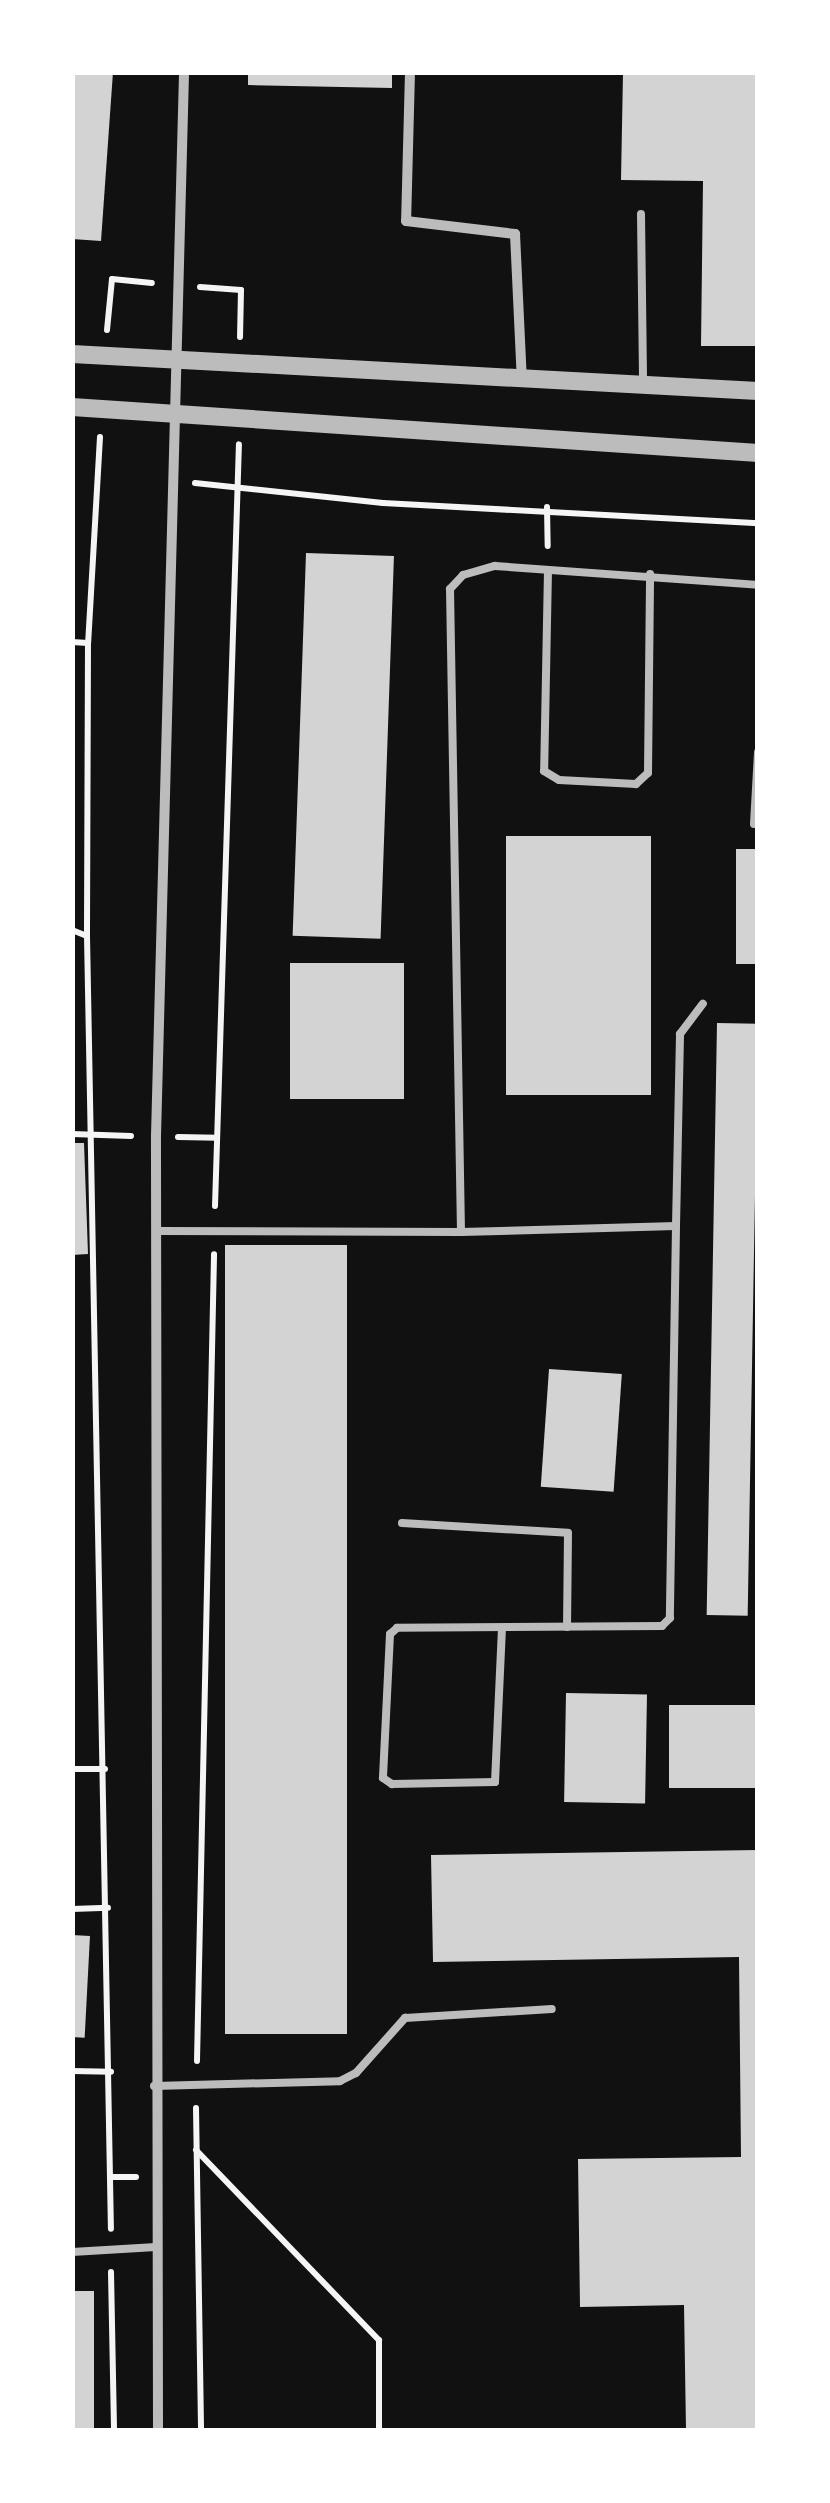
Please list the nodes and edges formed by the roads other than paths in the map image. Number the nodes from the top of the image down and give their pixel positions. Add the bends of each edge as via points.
1 (184, 72) edge
2 (410, 72) edge
3 (641, 214) dead end
4 (72, 354) edge
5 (175, 363) junction
6 (522, 381) junction
7 (643, 386) junction
8 (758, 391) edge
9 (72, 406) edge
10 (174, 415) junction
11 (758, 453) edge
12 (548, 570) junction
13 (650, 574) junction
14 (758, 584) edge
15 (758, 752) edge
16 (754, 824) dead end
17 (703, 1004) dead end
18 (676, 1226) junction
19 (157, 1230) junction
20 (461, 1232) junction
21 (402, 1523) dead end
22 (567, 1627) junction
23 (502, 1628) junction
24 (552, 2008) dead end
25 (154, 2086) junction
26 (156, 2247) junction
27 (72, 2252) edge
28 (158, 2430) edge

1 - 5 street
2 - 6 street via 406,222 515,234
3 - 7 lane
4 - 5 street
5 - 6 street
5 - 10 street
6 - 7 street
7 - 8 street
9 - 10 street
10 - 11 street
10 - 19 street
12 - 13 lane
12 - 13 lane via 544,771 559,780 636,784 648,773
12 - 20 lane via 479,567 463,575 446,604
13 - 14 lane
15 - 16 lane
17 - 18 lane via 680,1034
18 - 20 lane
18 - 22 lane via 670,1618 662,1626
19 - 20 lane
19 - 25 street
21 - 22 lane via 568,1533
22 - 23 lane
23 - 23 lane via 397,1628 390,1634 383,1778 392,1784 494,1782
24 - 25 lane via 406,2018 356,2073 340,2081
25 - 26 street
26 - 27 lane
26 - 28 street

